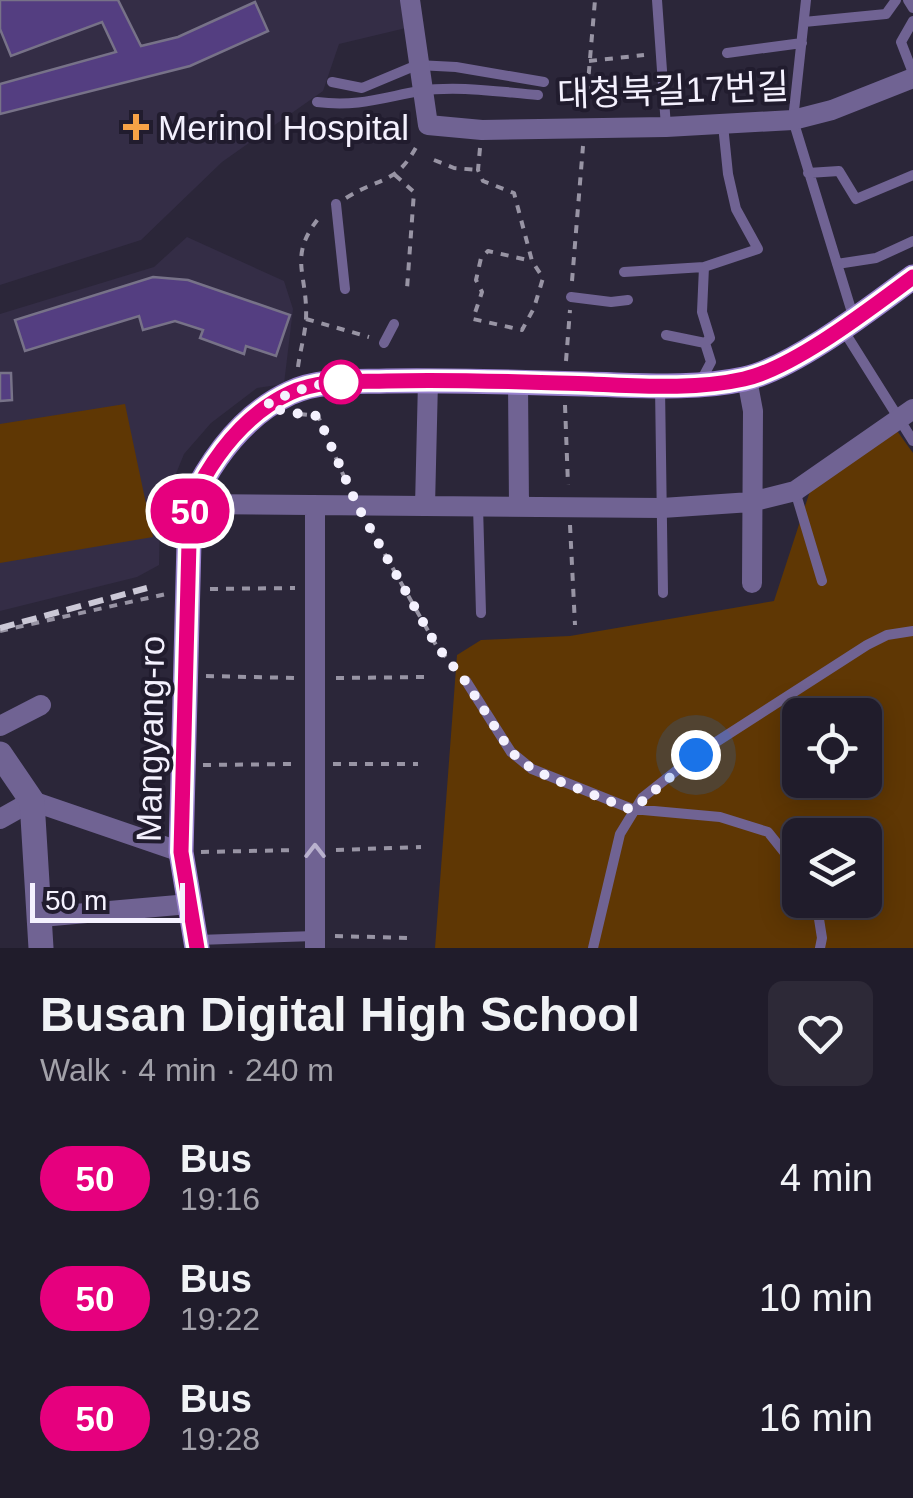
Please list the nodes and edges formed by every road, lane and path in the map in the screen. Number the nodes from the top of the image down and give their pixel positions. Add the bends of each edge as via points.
1 (410, 0) edge
2 (595, 0) edge
3 (657, 0) edge
4 (806, 0) edge
5 (896, 0) edge
6 (908, 0) edge
7 (913, 8) edge
8 (913, 20) edge
9 (804, 22) junction
10 (802, 43) junction
11 (726, 52) dead end
12 (660, 53) junction
13 (590, 61) junction
14 (417, 65) junction
15 (913, 75) edge
16 (332, 82) dead end
17 (544, 82) dead end
18 (422, 91) junction
19 (538, 95) dead end
20 (318, 102) dead end
21 (794, 120) junction
22 (428, 125) junction
23 (723, 125) junction
24 (584, 127) junction
25 (666, 127) junction
26 (434, 160) dead end
27 (808, 173) junction
28 (913, 174) edge
29 (336, 204) dead end
30 (913, 241) edge
31 (532, 261) junction
32 (837, 264) junction
33 (704, 267) junction
34 (624, 272) dead end
35 (913, 278) edge
36 (345, 289) dead end
37 (407, 289) dead end
38 (571, 297) junction
39 (628, 300) dead end
40 (394, 324) dead end
41 (848, 324) junction
42 (666, 335) dead end
43 (384, 342) joint
44 (704, 342) junction
45 (747, 379) junction
46 (428, 381) junction
47 (518, 383) junction
48 (564, 383) junction
49 (706, 384) junction
50 (660, 386) junction
51 (293, 391) junction
52 (266, 405) junction
53 (906, 414) edge
54 (913, 441) edge
55 (795, 491) junction
56 (751, 502) junction
57 (190, 504) junction
58 (315, 505) junction
59 (357, 505) junction
60 (426, 506) junction
61 (478, 506) junction
62 (519, 507) junction
63 (662, 508) junction
64 (822, 581) dead end
65 (752, 583) dead end
66 (315, 588) junction
67 (187, 590) junction
68 (664, 593) dead end
69 (482, 613) dead end
70 (0, 630) edge
71 (913, 630) edge
72 (187, 676) junction
73 (315, 678) junction
74 (426, 678) dead end
75 (466, 682) joint
76 (41, 705) dead end
77 (0, 726) edge
78 (0, 754) edge
79 (315, 764) junction
80 (418, 764) dead end
81 (184, 765) junction
82 (32, 801) junction
83 (632, 810) junction
84 (0, 818) edge
85 (421, 847) dead end
86 (315, 850) junction
87 (782, 850) edge
88 (181, 852) junction
89 (189, 904) junction
90 (41, 918) junction
91 (819, 918) edge
92 (410, 938) dead end
93 (315, 942) edge
94 (197, 944) edge
95 (41, 948) edge
96 (593, 948) edge
97 (820, 948) edge

1 - 14 street
2 - 13 path
3 - 12 lane
4 - 9 lane
5 - 9 lane via 886,14
6 - 7 lane
8 - 15 lane via 901,42
9 - 10 lane
10 - 11 lane
10 - 21 lane
12 - 13 path
12 - 25 lane
13 - 24 path
14 - 16 lane via 362,88
14 - 17 lane
14 - 18 street
15 - 21 street, 대청북길17번길
18 - 19 lane
18 - 20 lane via 377,102
18 - 22 street
21 - 23 street, 대청북길17번길
21 - 27 lane
22 - 24 street, 대청북길17번길
22 - 37 path via 407,166 395,175 414,192
23 - 25 street, 대청북길17번길
23 - 33 lane via 736,210 758,249
24 - 25 street, 대청북길17번길
24 - 38 path
26 - 31 path via 478,170 483,180 514,193
27 - 28 lane via 839,170 856,199
27 - 32 lane
29 - 36 lane
30 - 32 lane via 876,258
31 - 31 path via 543,278 522,330 473,320 482,292 476,280 481,258 488,251
32 - 41 lane
33 - 34 lane
33 - 44 lane via 702,312 710,338
35 - 41 main road, Mangyang-ro
38 - 39 lane
38 - 48 path
40 - 43 lane
41 - 45 main road, Mangyang-ro
41 - 53 lane
42 - 44 lane
43 - 51 path via 306,320
44 - 49 lane via 710,362
45 - 49 main road, Mangyang-ro
45 - 56 street
46 - 47 main road, Mangyang-ro
46 - 51 main road, Mangyang-ro via 324,382
46 - 60 street
47 - 48 main road, Mangyang-ro
47 - 62 street
48 - 50 main road, Mangyang-ro
49 - 50 main road, Mangyang-ro
50 - 63 lane
51 - 52 main road, Mangyang-ro
52 - 57 main road, Mangyang-ro via 206,470
52 - 59 path via 318,416
53 - 54 lane
53 - 55 street
55 - 56 street
55 - 64 lane
56 - 63 street
56 - 65 street
57 - 58 street
57 - 67 main road, Mangyang-ro
58 - 59 street
58 - 66 street
59 - 60 street
59 - 75 path via 436,645
60 - 61 street
61 - 62 street
61 - 69 lane
62 - 63 street
63 - 68 lane
66 - 67 path, Mangyang-ro
66 - 73 street
67 - 70 path
67 - 72 main road, Mangyang-ro
71 - 83 lane via 866,645 787,694 696,755
72 - 73 path
72 - 81 main road, Mangyang-ro
73 - 74 path
73 - 79 street
75 - 83 lane via 511,752 532,769
76 - 77 street
78 - 82 street
79 - 80 path
79 - 81 path
79 - 86 street
81 - 88 main road, Mangyang-ro
82 - 84 street
82 - 88 street
82 - 90 street
83 - 87 lane via 720,818 768,832
83 - 96 lane via 620,834
85 - 86 path
86 - 88 path
93 -> 86 street
88 - 89 main road, Mangyang-ro
89 - 90 street
89 - 94 main road, Mangyang-ro
90 - 95 street
91 - 97 lane
92 - 93 path
93 - 94 lane

